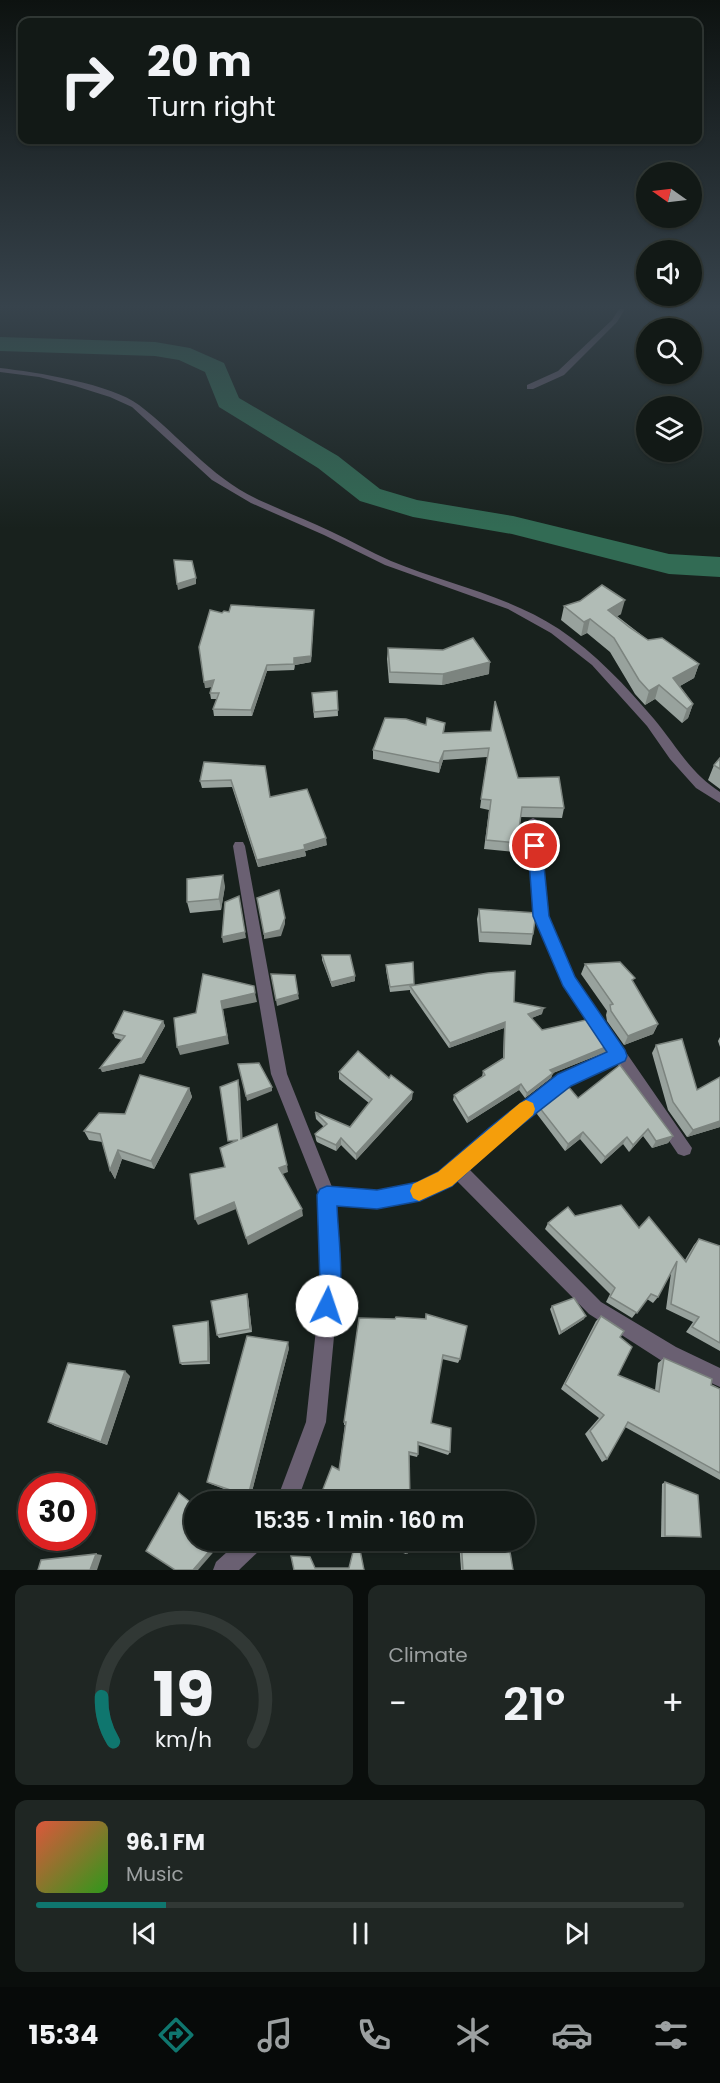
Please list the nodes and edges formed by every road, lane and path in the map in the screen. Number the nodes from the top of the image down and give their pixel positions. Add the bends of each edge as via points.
1 (70, 382) edge
2 (540, 382) edge
3 (530, 387) dead end
4 (720, 798) edge
5 (533, 823) dead end
6 (239, 846) dead end
7 (619, 1056) junction
8 (684, 1148) dead end
9 (456, 1168) junction
10 (327, 1195) junction
11 (720, 1378) edge
12 (291, 1491) edge
13 (244, 1551) edge
14 (224, 1570) edge

1 - 4 street via 135,405 214,478 254,501 388,564 512,607 555,631 596,663 700,785
2 - 3 street
5 - 7 street via 541,916 568,981
6 - 10 street via 279,1074
7 - 8 street
7 - 9 street via 564,1080
9 - 10 street via 445,1179 420,1191 377,1200
9 - 11 street via 595,1308 669,1354
10 - 12 street via 330,1283 316,1422
13 - 14 street

